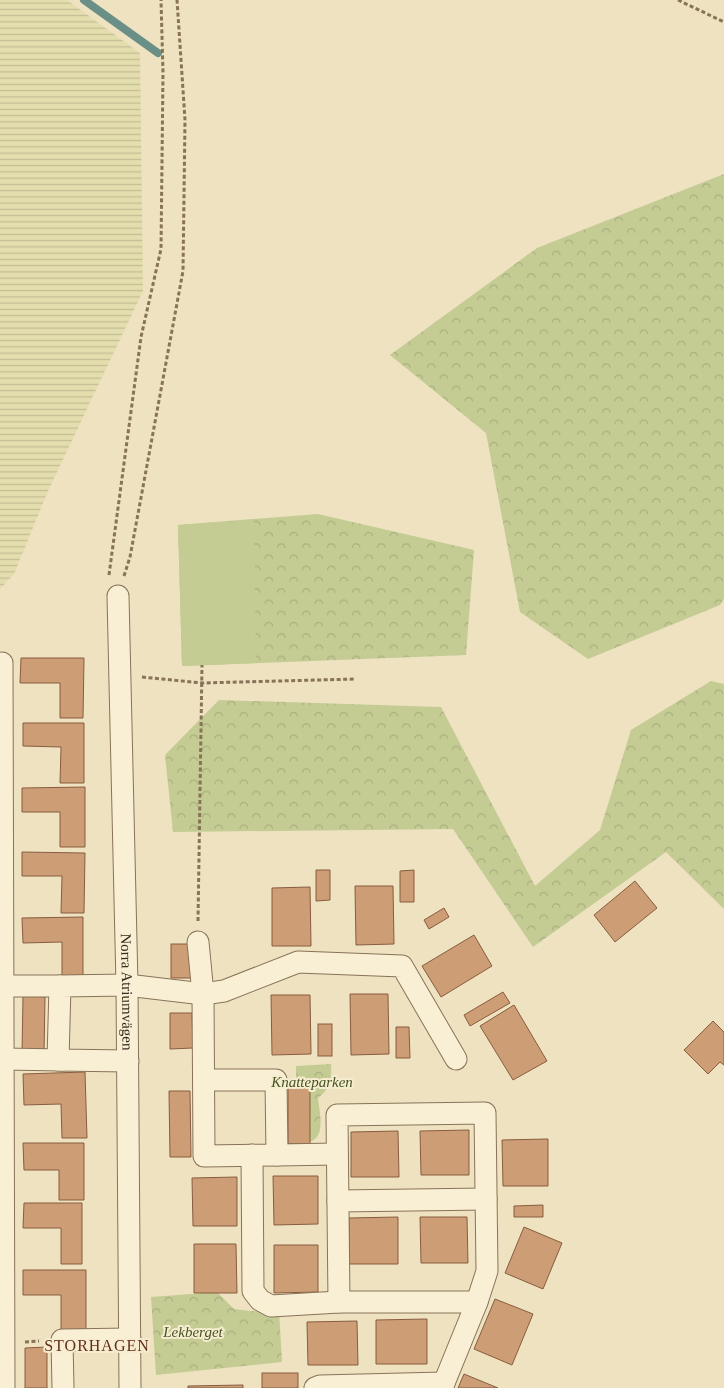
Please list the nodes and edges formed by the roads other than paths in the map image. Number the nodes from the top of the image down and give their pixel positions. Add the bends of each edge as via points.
1 (118, 596) road end
2 (2, 663) dead end
3 (198, 942) road end
4 (127, 985) junction
5 (3, 986) junction
6 (60, 986) junction
7 (203, 994) junction
8 (1, 1034) edge
9 (3, 1059) junction
10 (456, 1059) dead end
11 (63, 1060) junction
12 (128, 1061) junction
13 (204, 1080) junction
14 (337, 1154) junction
15 (277, 1155) junction
16 (252, 1156) junction
17 (486, 1199) junction
18 (338, 1201) junction
19 (339, 1302) junction
20 (477, 1302) junction
21 (130, 1339) junction
22 (443, 1385) edge
23 (4, 1388) edge
24 (62, 1388) edge
25 (130, 1388) edge
26 (315, 1388) edge

1 - 4 street, Norra Atriumvägen
2 - 5 street
3 - 7 street
4 - 6 street
4 - 7 street
4 - 12 street, Norra Atriumvägen
5 - 6 street
5 - 8 street
6 - 11 street via 58,1060
7 - 10 street via 224,991 298,962 402,966
7 - 13 street
8 - 9 street
9 - 11 street
9 - 23 street
11 - 12 street
12 - 21 street, Norra Atriumvägen
13 - 15 street via 276,1080
13 - 16 street via 204,1156
14 - 15 street
14 - 17 street via 337,1115 485,1114
14 - 18 street
15 - 16 street
16 - 19 street via 254,1291 270,1306
17 - 18 street
17 - 20 street via 487,1271
18 - 19 street
19 - 20 street
20 - 22 street
21 - 24 street via 62,1340
21 - 25 street, Norra Atriumvägen
22 - 26 street

